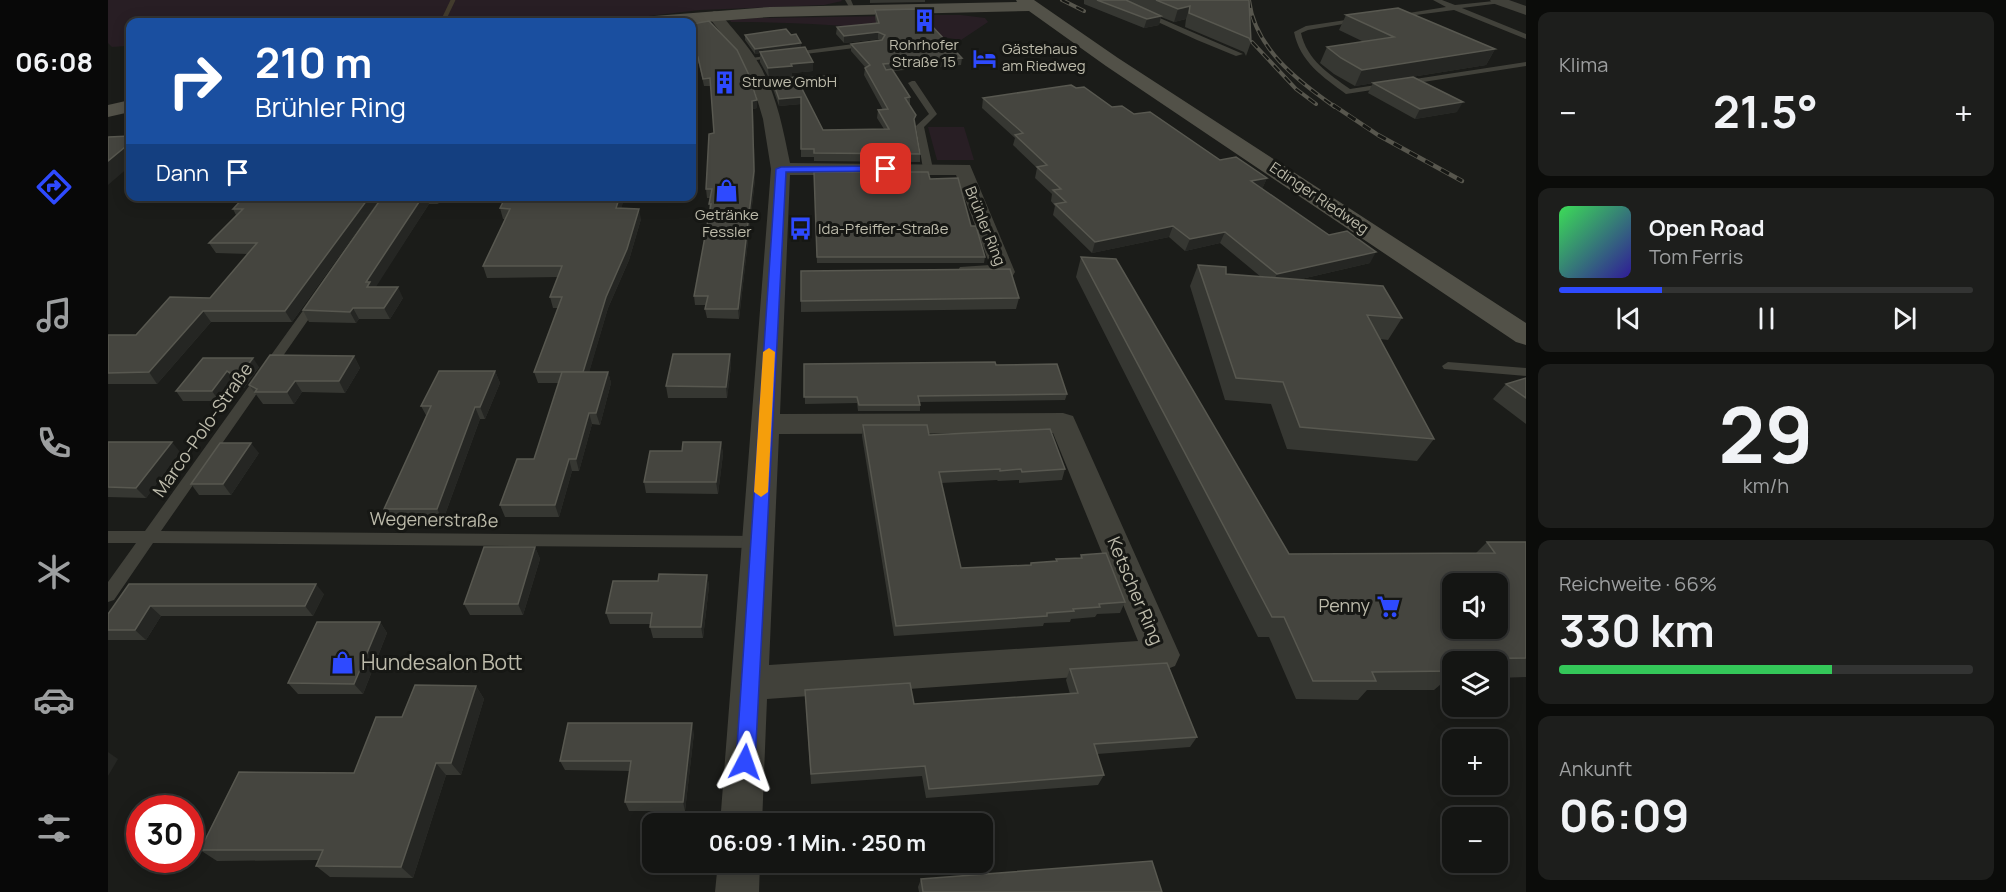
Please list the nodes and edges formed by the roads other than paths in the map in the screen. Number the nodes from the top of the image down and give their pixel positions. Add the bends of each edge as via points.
1 (1113, 0) edge
2 (1436, 0) edge
3 (1499, 1) edge
4 (851, 5) edge
5 (984, 6) edge
6 (1019, 7) edge
7 (1455, 8) junction
8 (1526, 11) edge
9 (714, 15) junction
10 (1386, 17) edge
11 (683, 18) edge
12 (1363, 20) edge
13 (1526, 37) edge
14 (878, 43) edge
15 (1239, 54) edge
16 (1112, 62) junction
17 (1526, 64) edge
18 (754, 71) junction
19 (828, 77) dead end
20 (912, 83) dead end
21 (126, 107) edge
22 (108, 111) edge
23 (781, 169) junction
24 (928, 169) junction
25 (946, 272) edge
26 (324, 289) edge
27 (1526, 336) edge
28 (1448, 366) dead end
29 (1526, 372) edge
30 (765, 424) junction
31 (108, 537) edge
32 (149, 537) junction
33 (759, 543) junction
34 (108, 595) edge
35 (751, 683) junction
36 (742, 813) edge
37 (737, 873) edge
38 (736, 892) edge

1 - 15 lane
2 - 7 lane
3 - 7 lane
3 - 8 street
4 - 5 main road via 943,9
4 - 9 main road
5 - 6 main road
6 - 16 main road, Edinger Riedweg
6 - 16 main road, Edinger Riedweg via 1044,30
7 - 10 lane
7 - 13 lane
9 - 11 main road
9 - 18 street
12 - 17 lane via 1297,32 1298,44 1313,66 1349,92
14 - 18 lane
16 - 27 main road, Edinger Riedweg
18 - 19 lane
18 - 23 street via 770,108
20 - 24 lane via 933,114 920,126
21 - 22 main road
23 - 24 street, Brühler Ring
23 - 30 street via 786,272
24 - 25 street, Brühler Ring via 963,169 1004,272
26 - 32 lane, Marco-Polo-Straße
28 - 29 lane
30 - 33 street
30 - 35 street, Ketscher Ring via 1064,423 1162,655
31 - 32 lane, Wegenerstraße
32 - 33 lane, Wegenerstraße
32 - 34 lane, Marco-Polo-Straße
33 - 35 street
35 - 36 street
37 - 38 street

